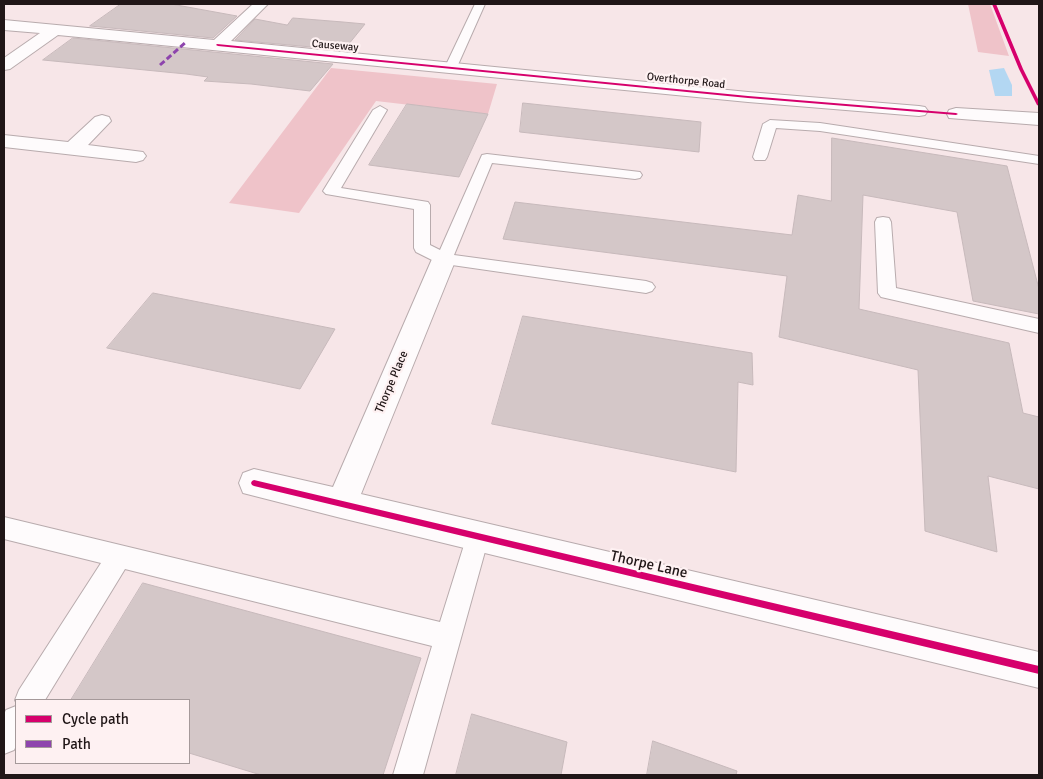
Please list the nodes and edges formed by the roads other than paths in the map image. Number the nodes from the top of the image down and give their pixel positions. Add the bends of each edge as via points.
1 (261, 4) edge
2 (480, 4) edge
3 (4, 25) edge
4 (53, 31) junction
5 (218, 45) junction
6 (4, 66) edge
7 (451, 67) junction
8 (380, 110) dead end
9 (919, 112) dead end
10 (956, 114) dead end
11 (1039, 119) edge
12 (102, 120) dead end
13 (4, 141) edge
14 (72, 150) junction
15 (136, 156) dead end
16 (760, 157) dead end
17 (1039, 160) edge
18 (636, 175) dead end
19 (883, 222) dead end
20 (444, 259) junction
21 (646, 287) dead end
22 (1039, 326) edge
23 (254, 483) dead end
24 (340, 504) junction
25 (4, 528) edge
26 (477, 537) junction
27 (120, 556) junction
28 (448, 637) junction
29 (1039, 670) edge
30 (30, 699) edge
31 (15, 722) edge
32 (4, 740) edge
33 (408, 775) edge

1 - 5 street
2 - 7 lane
3 - 4 street, Causeway
4 - 5 street, Causeway
4 - 6 street
5 - 7 street, Causeway
7 - 9 street, Overthorpe Road
8 - 20 lane via 330,191 422,205 422,248
10 - 11 street
12 - 14 street
13 - 14 street
14 - 15 street
16 - 17 lane via 770,124 820,127
18 - 20 lane, Thorpe Place via 486,158
19 - 22 lane via 887,293
20 - 21 lane
20 - 24 street, Thorpe Place
23 - 24 street, Thorpe Lane
24 - 26 street, Thorpe Lane
25 - 27 lane
26 - 28 lane
26 - 29 street, Thorpe Lane
27 - 28 lane
27 - 30 lane
28 - 33 lane
31 - 32 lane

